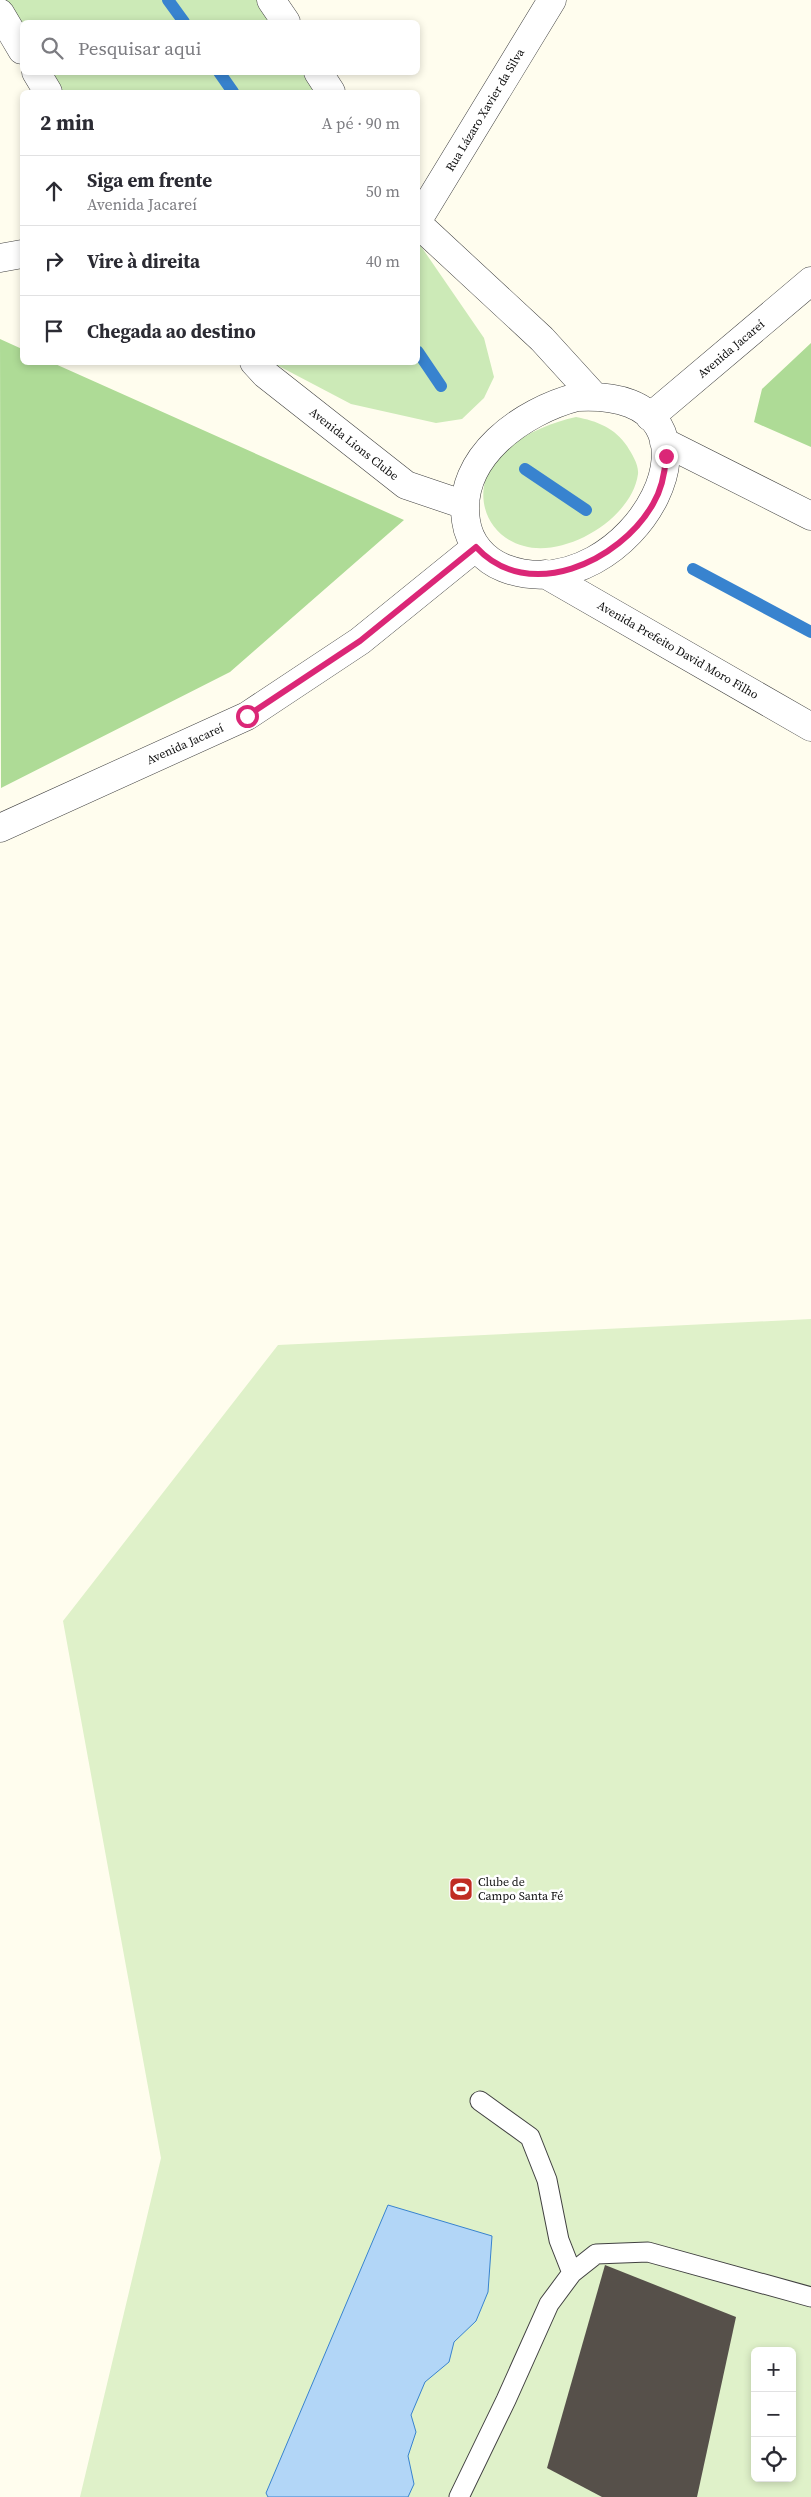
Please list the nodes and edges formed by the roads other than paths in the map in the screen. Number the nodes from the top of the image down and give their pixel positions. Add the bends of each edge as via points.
1 (271, 0) edge
2 (552, 0) edge
3 (0, 13) edge
4 (285, 20) edge
5 (20, 47) edge
6 (38, 75) edge
7 (320, 75) edge
8 (47, 90) edge
9 (330, 90) edge
10 (420, 219) edge
11 (420, 224) edge
12 (20, 254) edge
13 (0, 258) edge
14 (811, 281) edge
15 (257, 365) edge
16 (594, 396) junction
17 (650, 417) junction
18 (664, 442) junction
19 (465, 505) junction
20 (811, 516) edge
21 (476, 547) junction
22 (545, 574) junction
23 (811, 727) edge
24 (0, 828) edge
25 (480, 2102) dead end
26 (572, 2272) junction
27 (811, 2297) edge
28 (459, 2497) edge

1 - 4 street
2 - 10 street, Rua Lázaro Xavier da Silva
3 - 5 street
6 - 8 street
7 - 9 street
11 - 16 street via 542,339
12 - 13 street
14 - 17 street, Avenida Jacareí
15 - 19 street, Avenida Lions Clube via 406,485
16 - 17 street via 626,401
16 - 19 street via 576,397 541,408 508,430 494,443 474,473
17 - 18 street
18 - 20 street
18 - 22 street via 666,456 660,488 653,504 630,533 615,546 581,565
19 - 21 street via 466,521
21 - 22 street via 498,566
21 - 24 street, Avenida Jacareí via 360,641 247,716
22 - 23 street, Avenida Prefeito David Moro Filho
25 - 26 lane via 530,2137 548,2180 559,2240
26 - 27 lane via 596,2254 648,2252
26 - 28 lane via 548,2304

